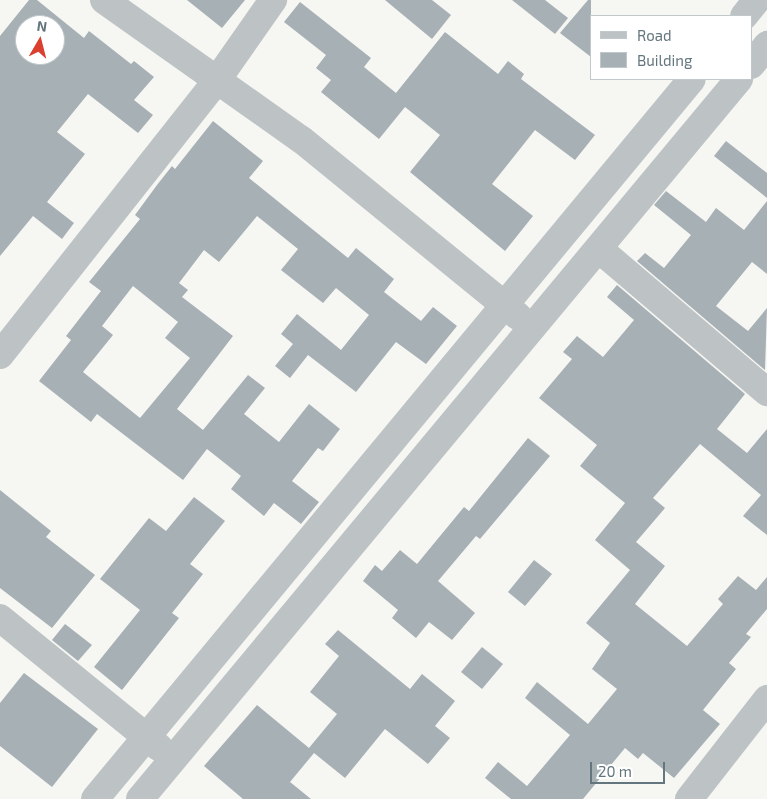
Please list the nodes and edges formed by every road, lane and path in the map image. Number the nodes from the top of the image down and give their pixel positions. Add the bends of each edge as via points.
1 (104, 0) edge
2 (273, 0) edge
3 (757, 0) edge
4 (745, 15) edge
5 (767, 45) edge
6 (752, 64) edge
7 (217, 80) junction
8 (691, 80) edge
9 (738, 80) edge
10 (599, 249) junction
11 (505, 305) junction
12 (533, 328) junction
13 (0, 355) edge
14 (767, 392) edge
15 (0, 618) edge
16 (767, 699) edge
17 (146, 736) junction
18 (174, 759) junction
19 (95, 799) edge
20 (140, 799) edge
21 (689, 799) edge

1 - 7 street
2 - 7 street
3 - 4 street
5 - 6 street
7 - 11 street via 399,216
7 - 13 street
8 - 11 street
9 - 10 street
10 - 12 street
10 - 14 street
11 - 12 street
11 - 17 street
12 - 18 street
15 - 17 street
16 - 21 street
17 - 18 street
17 - 19 street
18 - 20 street

